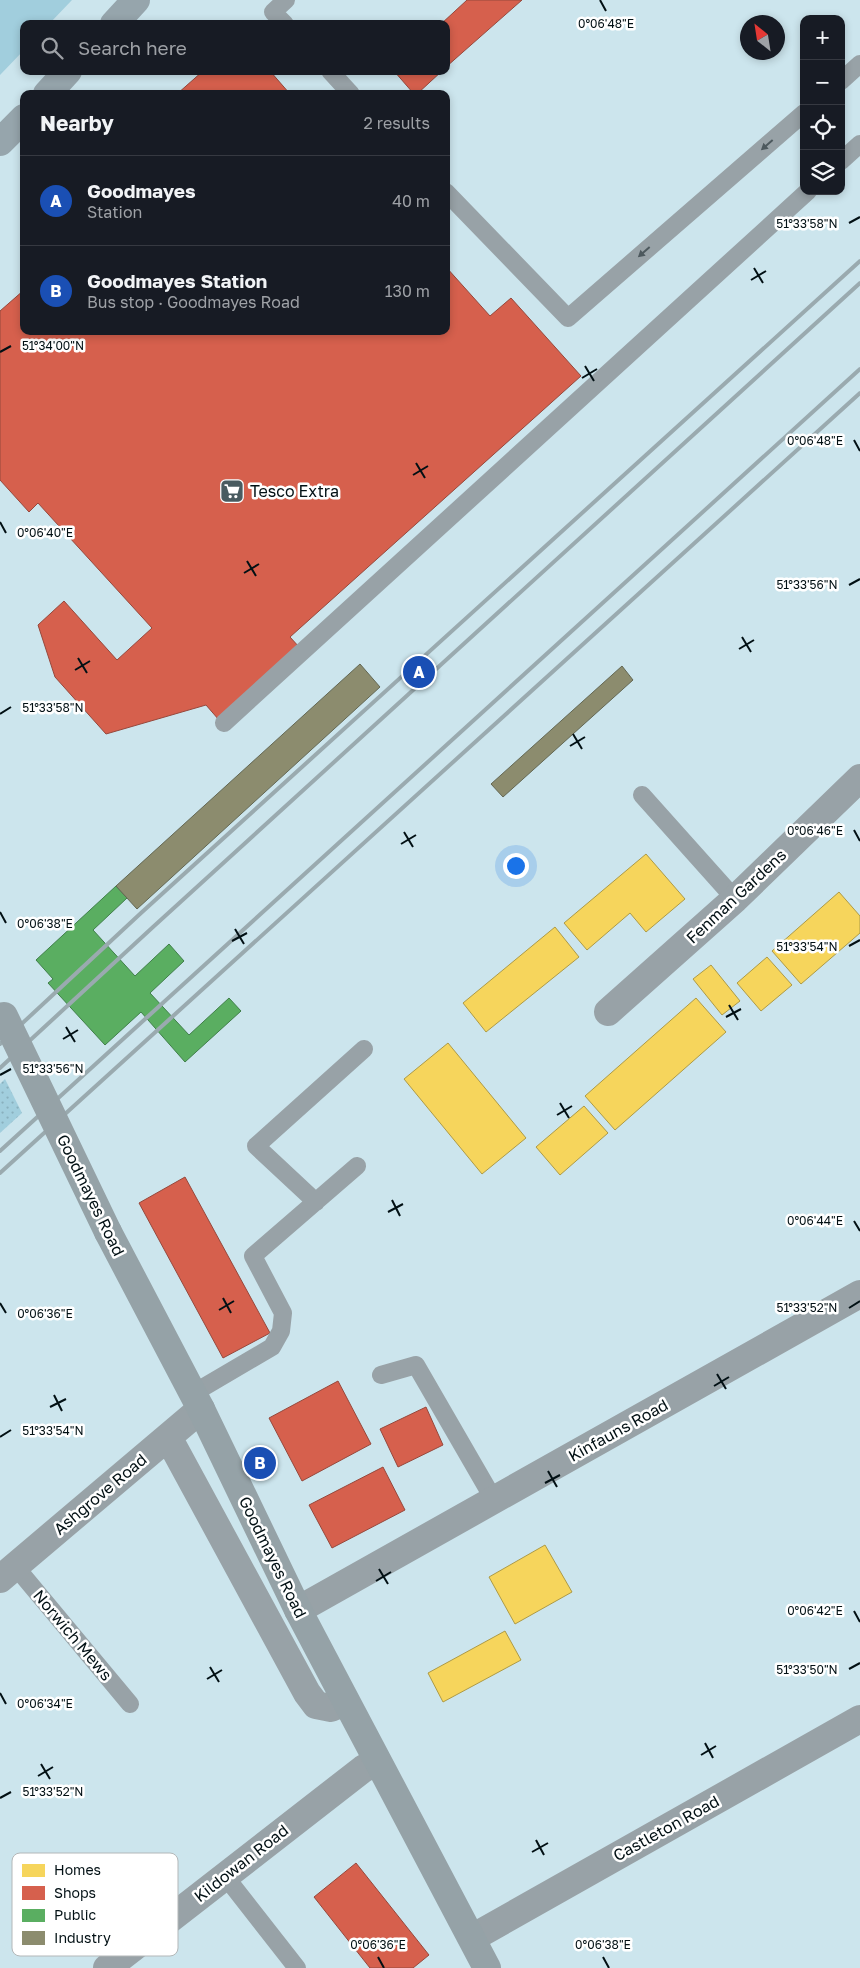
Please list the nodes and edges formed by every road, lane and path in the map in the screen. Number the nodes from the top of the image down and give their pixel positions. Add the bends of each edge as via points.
1 (136, 0) edge
2 (118, 20) edge
3 (860, 64) edge
4 (64, 75) edge
5 (334, 75) edge
6 (845, 77) edge
7 (50, 90) edge
8 (347, 90) edge
9 (800, 116) edge
10 (20, 122) edge
11 (0, 142) edge
12 (860, 144) edge
13 (845, 157) edge
14 (804, 195) edge
15 (450, 196) edge
16 (224, 723) dead end
17 (860, 778) edge
18 (642, 795) dead end
19 (736, 899) junction
20 (2, 1012) edge
21 (608, 1012) dead end
22 (364, 1049) dead end
23 (357, 1166) dead end
24 (316, 1202) junction
25 (860, 1294) edge
26 (381, 1375) dead end
27 (197, 1402) junction
28 (168, 1437) junction
29 (494, 1500) junction
30 (8, 1572) edge
31 (298, 1610) junction
32 (346, 1702) junction
33 (130, 1704) dead end
34 (860, 1719) edge
35 (377, 1761) junction
36 (225, 1876) junction
37 (178, 1913) edge
38 (472, 1938) junction
39 (122, 1956) edge
40 (107, 1968) edge
41 (297, 1968) edge
42 (487, 1968) edge

1 - 2 main road
3 - 6 lane
4 - 7 main road
5 - 8 lane
9 -> 15 lane via 568,318
10 - 11 main road
12 - 13 lane
14 - 16 lane
17 - 19 street, Fenman Gardens
18 - 19 lane
19 - 21 street, Fenman Gardens
20 - 27 main road, Goodmayes Road, bridge via 108,1232
22 - 24 lane via 256,1146
23 - 24 lane
24 - 27 lane via 254,1256 284,1312 281,1331 272,1347
25 - 29 street, Kinfauns Road
26 - 29 lane via 416,1365
27 - 28 street, Ashgrove Road
27 - 31 main road, Goodmayes Road
28 - 30 street, Ashgrove Road
28 - 32 street via 307,1693 316,1705 331,1708
29 - 31 street, Kinfauns Road
30 - 33 lane, Norwich Mews
31 - 32 main road, Goodmayes Road
32 - 35 main road, Goodmayes Road
34 - 38 street, Castleton Road
35 - 36 street, Kildowan Road
35 - 38 main road, Goodmayes Road
36 - 37 street, Kildowan Road
36 - 41 lane
38 - 42 main road, Goodmayes Road
39 - 40 street, Kildowan Road

